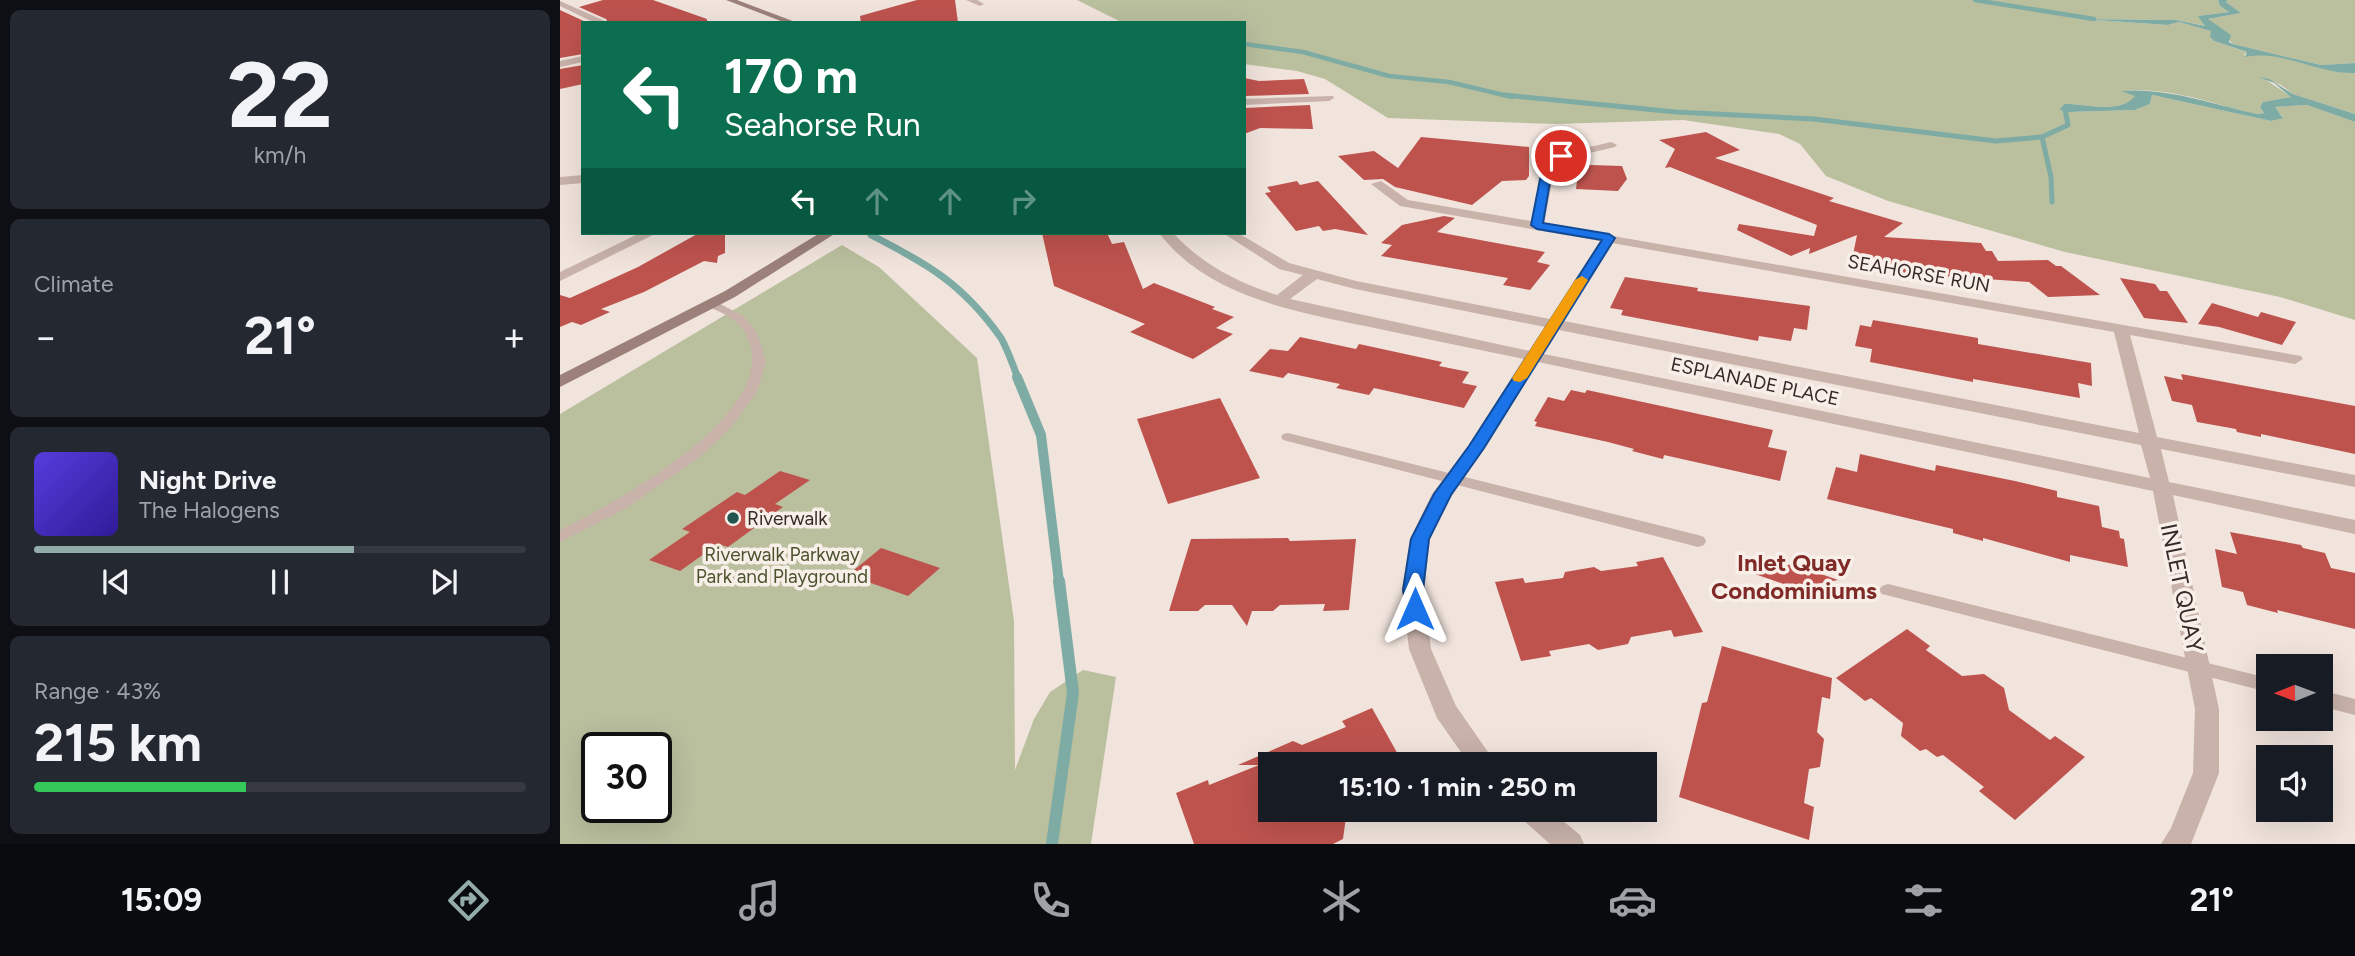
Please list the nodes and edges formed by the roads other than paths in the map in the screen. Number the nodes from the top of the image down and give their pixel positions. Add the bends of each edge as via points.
1 (730, 0) edge
2 (970, 0) edge
3 (560, 3) edge
4 (980, 4) dead end
5 (572, 10) junction
6 (560, 12) edge
7 (597, 21) edge
8 (788, 21) edge
9 (581, 59) edge
10 (560, 64) edge
11 (1329, 98) dead end
12 (1246, 102) edge
13 (1611, 145) dead end
14 (581, 179) edge
15 (560, 181) edge
16 (1377, 184) dead end
17 (1537, 225) junction
18 (646, 235) edge
19 (826, 235) edge
20 (1168, 235) edge
21 (1232, 235) edge
22 (1609, 238) junction
23 (1313, 275) junction
24 (560, 277) edge
25 (1278, 301) junction
26 (713, 303) junction
27 (1553, 324) junction
28 (2121, 328) junction
29 (1533, 356) junction
30 (2295, 359) dead end
31 (560, 382) edge
32 (1288, 437) dead end
33 (2148, 441) junction
34 (1454, 479) junction
35 (2355, 481) edge
36 (2161, 486) junction
37 (2355, 527) edge
38 (560, 537) edge
39 (1698, 541) dead end
40 (1888, 590) dead end
41 (2198, 667) junction
42 (2256, 682) edge
43 (2333, 701) edge
44 (2355, 707) edge
45 (1475, 752) edge
46 (1544, 822) edge
47 (1570, 844) edge
48 (2175, 844) edge

1 - 8 street
2 - 4 street
3 - 5 street
5 - 6 street
5 - 7 street
9 - 10 street
11 - 12 street
13 - 17 street via 1551,159
14 - 15 street
16 - 17 street, SEAHORSE RUN via 1404,203
17 - 22 street, SEAHORSE RUN
18 - 24 street
19 - 26 street
20 - 25 street, ESPLANADE PLACE via 1191,259 1215,274
21 - 23 street, ESPLANADE PLACE via 1284,266
22 - 27 street
22 - 28 street, SEAHORSE RUN
23 - 25 street
23 - 27 street, ESPLANADE PLACE
25 - 29 street, ESPLANADE PLACE
26 - 31 street
26 - 38 lane via 737,317 752,333 759,353 757,377 745,401 723,429 686,461 638,495
27 - 29 street
27 - 33 street, ESPLANADE PLACE
28 - 30 street, SEAHORSE RUN
28 - 33 street, INLET QUAY
29 - 34 street
29 - 36 street, ESPLANADE PLACE
32 - 34 lane
33 - 35 street, ESPLANADE PLACE
33 - 36 street, INLET QUAY
34 - 39 lane
34 - 45 street via 1420,539 1413,590 1420,649 1446,711
36 - 37 street, ESPLANADE PLACE
36 - 41 street, INLET QUAY
40 - 41 lane
41 - 42 lane
41 - 48 street, INLET QUAY via 2207,709 2206,773
43 - 44 lane
46 - 47 street

